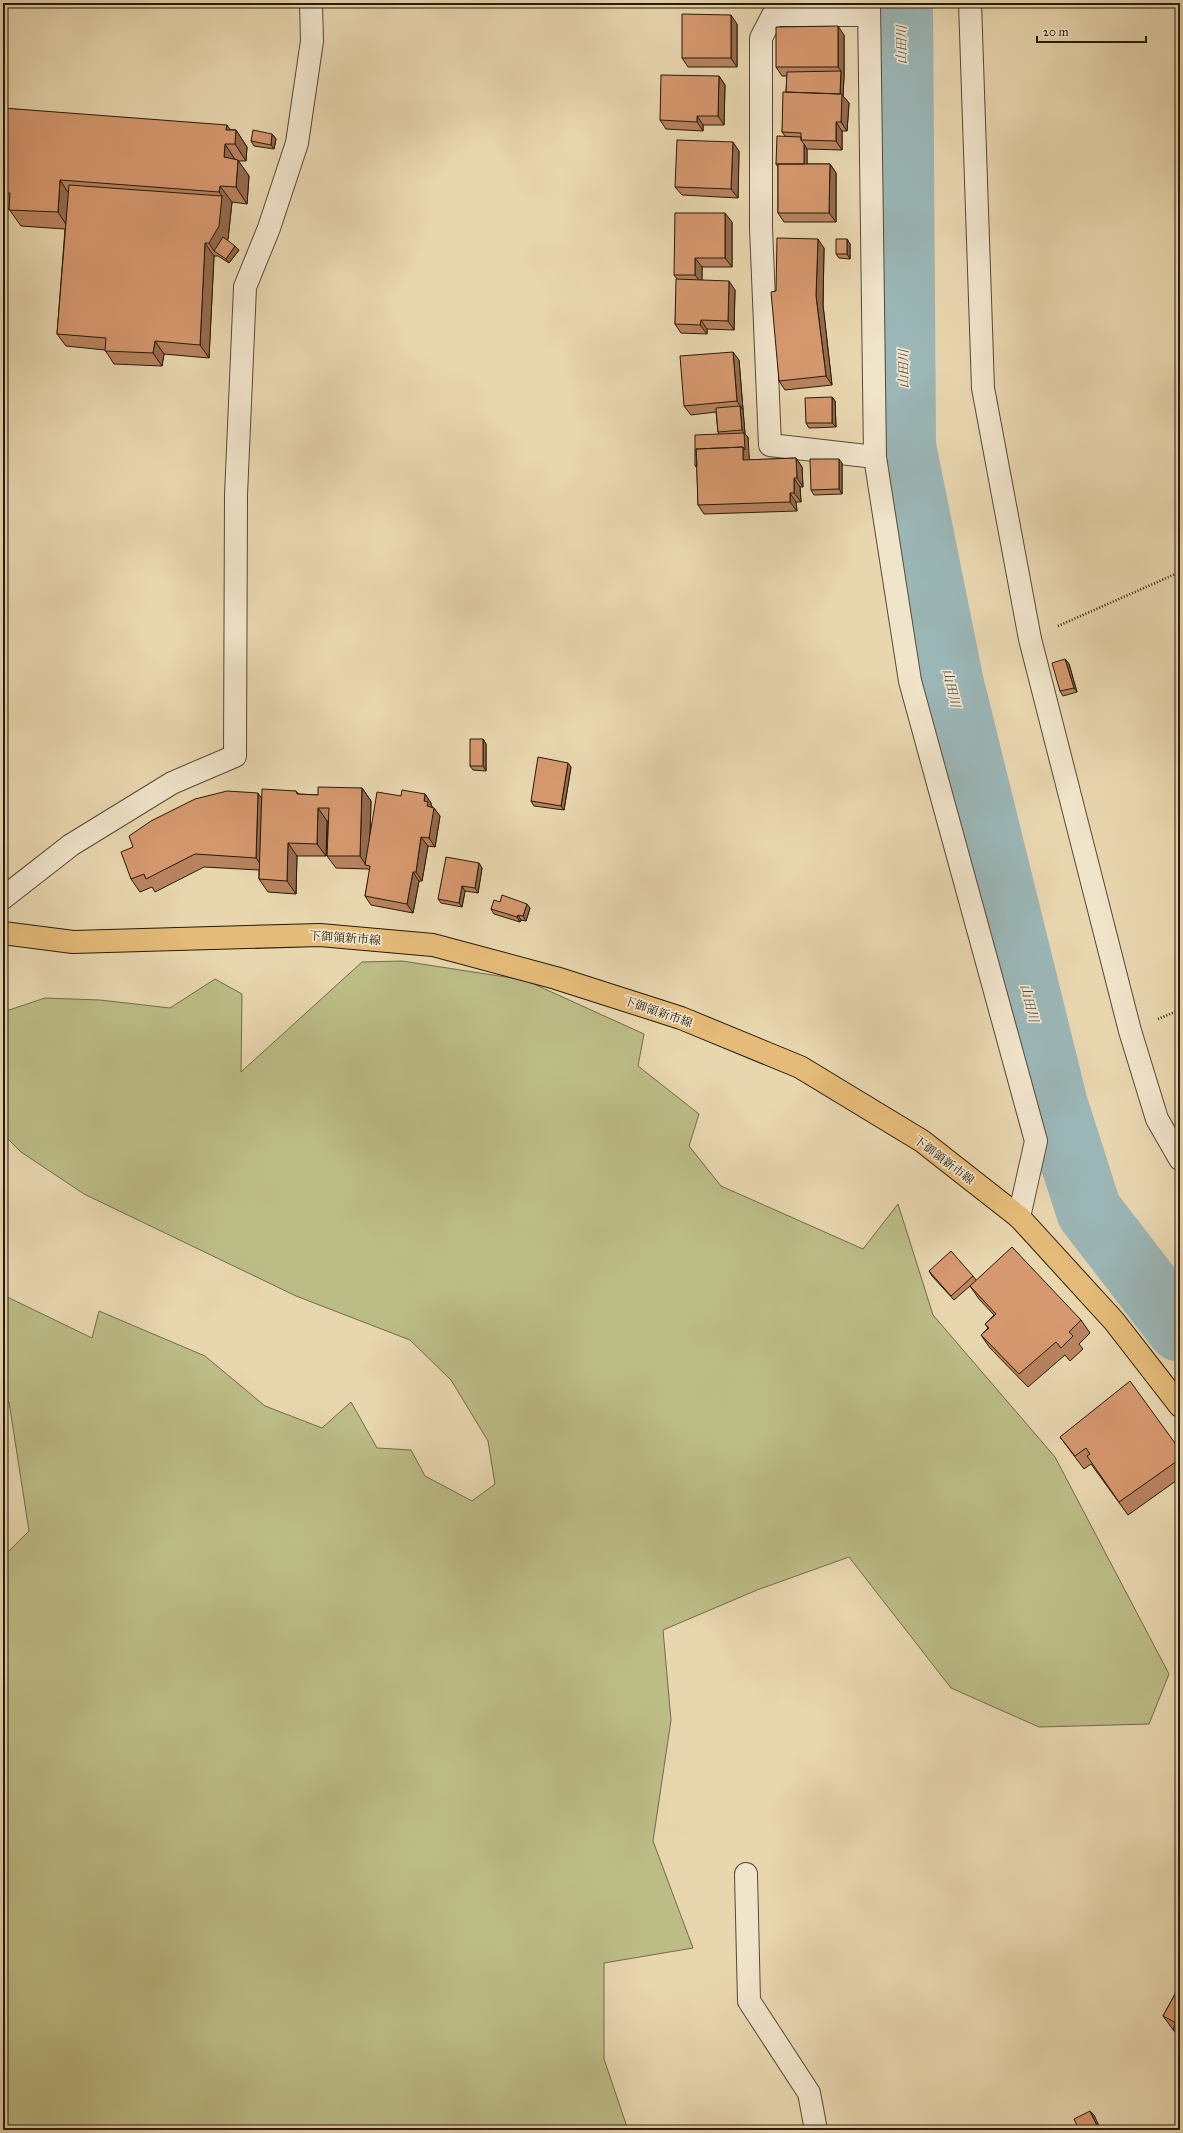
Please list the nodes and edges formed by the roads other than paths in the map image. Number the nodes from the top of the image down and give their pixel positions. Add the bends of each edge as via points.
1 (311, 3) edge
2 (970, 3) edge
3 (869, 9) edge
4 (875, 457) junction
5 (3, 898) edge
6 (3, 933) edge
7 (1180, 1159) edge
8 (1019, 1217) junction
9 (1180, 1406) edge
10 (746, 1874) dead end
11 (816, 2130) edge

1 - 5 street via 312,41 297,143 269,228 245,287 236,495 235,756 172,783 71,845
2 - 7 street via 983,388 1030,639 1130,1031 1157,1119
3 - 4 street
3 - 4 street via 773,15 761,38 761,228 770,445
4 - 8 street via 910,681 1036,1141
6 - 8 main road, 下御領新市線 via 73,942 328,936 433,944 556,978 681,1018 800,1067 922,1141
8 - 9 main road, 下御領新市線 via 1114,1321
10 - 11 street via 749,2001 809,2094

